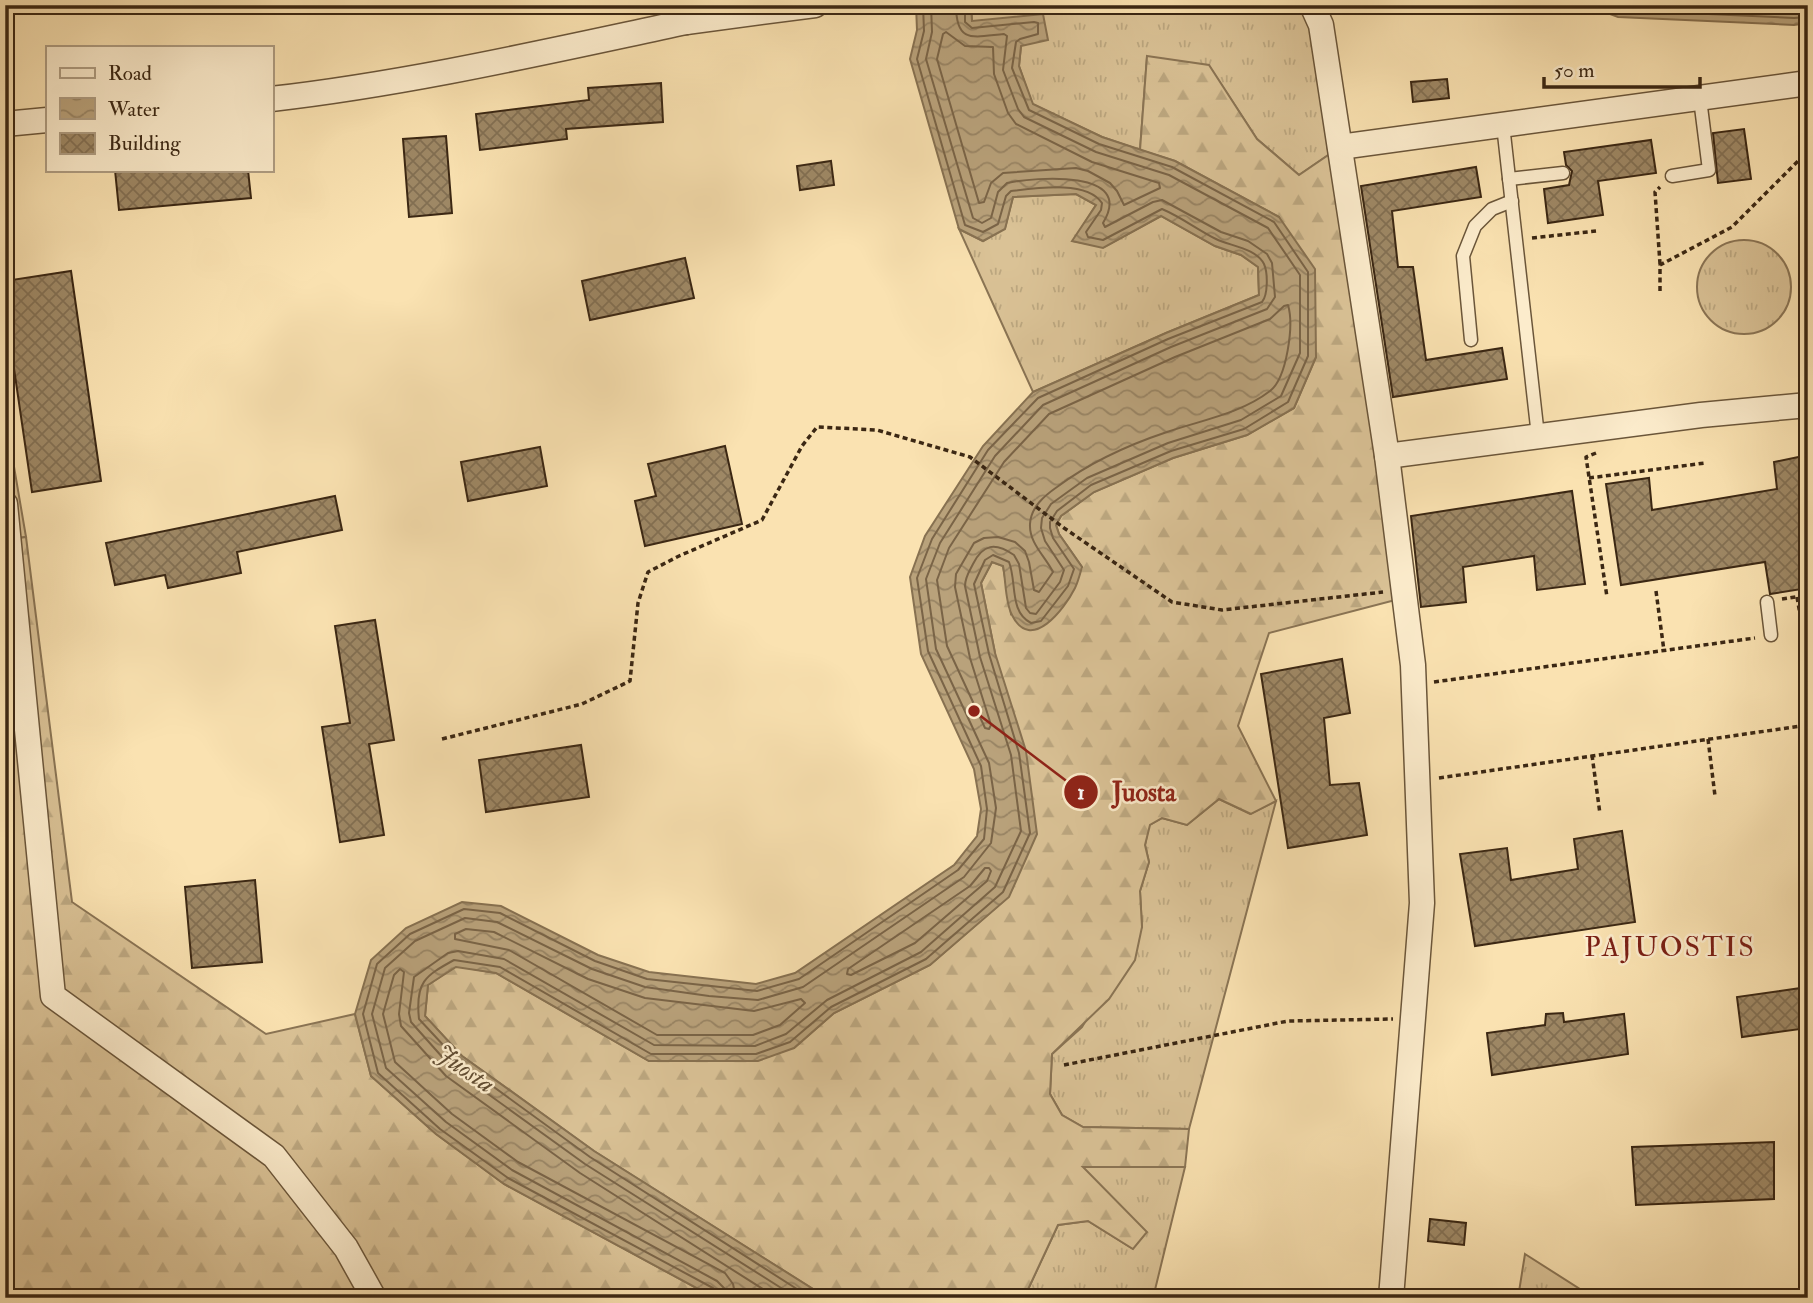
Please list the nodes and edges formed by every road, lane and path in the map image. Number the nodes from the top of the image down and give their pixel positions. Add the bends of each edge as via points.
1 (815, 5) edge
2 (1312, 5) edge
3 (686, 14) edge
4 (1808, 83) edge
5 (273, 99) edge
6 (1700, 99) junction
7 (46, 120) edge
8 (5, 124) edge
9 (1503, 125) junction
10 (1340, 146) junction
11 (1808, 151) edge
12 (1563, 173) dead end
13 (1672, 176) joint
14 (1509, 179) junction
15 (1512, 201) junction
16 (1596, 231) dead end
17 (1516, 240) junction
18 (1660, 265) junction
19 (1660, 291) dead end
20 (1471, 340) dead end
21 (1808, 405) edge
22 (1599, 429) junction
23 (1538, 436) junction
24 (1387, 456) junction
25 (1704, 463) dead end
26 (1589, 478) junction
27 (5, 504) edge
28 (1402, 590) junction
29 (1656, 591) dead end
30 (1808, 595) edge
31 (1607, 597) dead end
32 (1797, 597) junction
33 (1767, 602) joint
34 (1802, 626) dead end
35 (1771, 635) joint
36 (1664, 651) junction
37 (1414, 685) junction
38 (1808, 725) edge
39 (442, 738) dead end
40 (1708, 739) junction
41 (1592, 755) junction
42 (1417, 781) junction
43 (1715, 796) dead end
44 (1600, 814) dead end
45 (1412, 1018) junction
46 (1064, 1065) dead end
47 (374, 1298) edge
48 (1391, 1298) edge

1 - 3 street
2 - 10 street via 1321,25
3 - 5 street via 455,70
4 - 6 street
6 - 9 street
6 - 13 lane via 1709,170
7 - 8 street
9 - 10 street
9 - 14 lane
10 - 24 street
11 - 18 path via 1732,227
12 - 14 lane
13 - 18 path via 1655,192
14 - 15 lane
15 - 17 lane
15 - 20 lane via 1492,209 1475,226 1463,257
16 - 17 path
17 - 23 lane
18 - 19 path
21 - 22 street
22 - 23 street
22 - 26 path via 1600,452 1586,457
23 - 24 street
24 - 28 street
25 - 26 path
26 - 31 path
27 - 47 street via 53,996 274,1156 346,1248
28 - 37 street
28 - 39 path via 1222,610 1172,602 970,457 877,430 817,427 762,520 648,572 638,603 630,681 582,704
29 - 36 path
30 - 32 path
32 - 33 path
32 - 34 path
33 - 35 lane
35 - 36 path
36 - 37 path
37 - 42 street
38 - 40 path
40 - 41 path
40 - 43 path
41 - 42 path
41 - 44 path
42 - 45 street via 1422,903
45 - 46 path via 1288,1021
45 - 48 street

